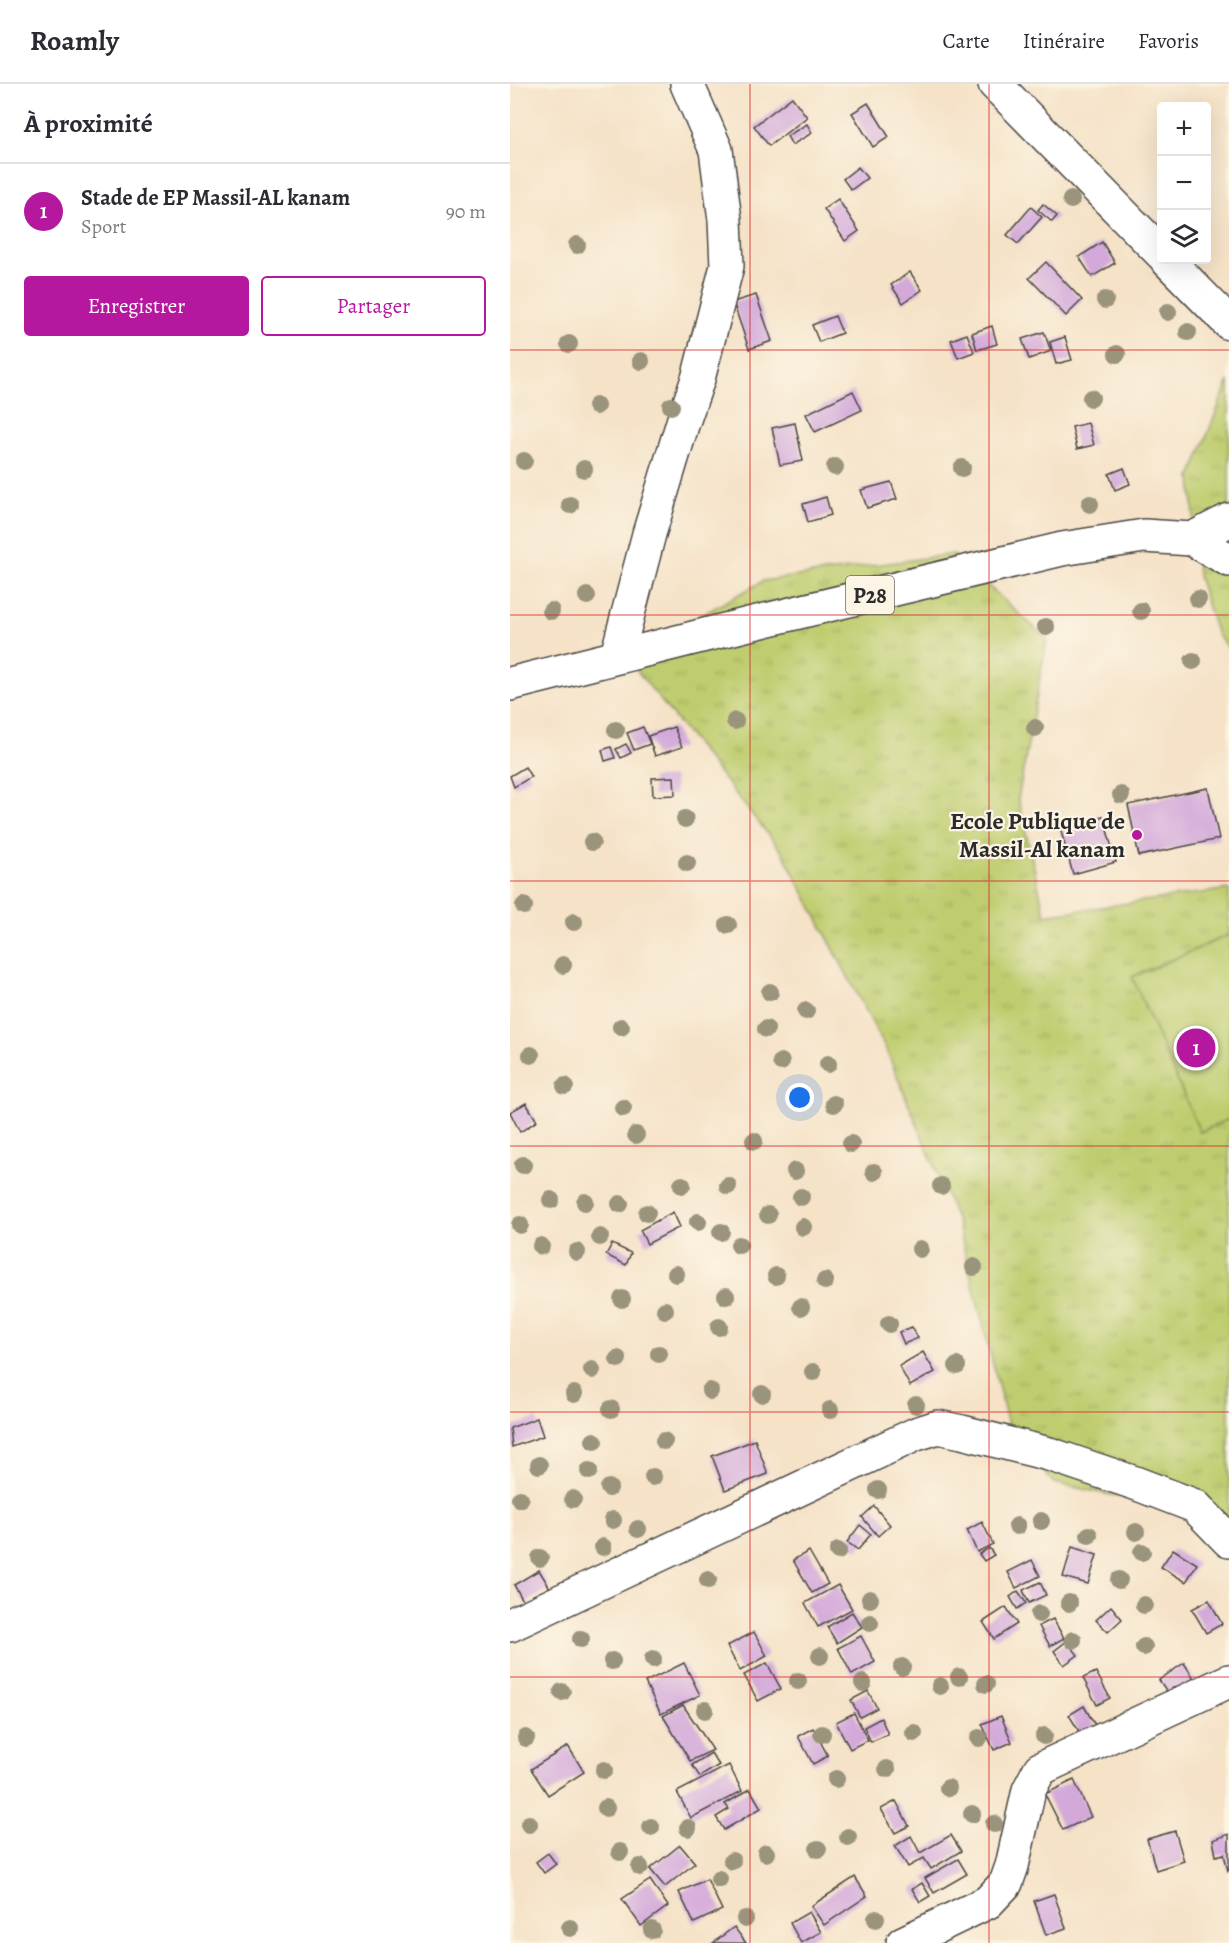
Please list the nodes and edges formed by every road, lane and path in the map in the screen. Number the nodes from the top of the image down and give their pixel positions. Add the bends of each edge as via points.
1 (687, 84) edge
2 (995, 84) edge
3 (1157, 250) edge
4 (1171, 264) edge
5 (1229, 323) edge
6 (1229, 520) edge
7 (1192, 539) junction
8 (1229, 560) edge
9 (617, 657) junction
10 (510, 684) edge
11 (1229, 1540) edge
12 (510, 1625) edge
13 (1229, 1681) edge
14 (903, 1943) edge

1 - 9 street via 716,150 727,266
2 - 3 street
4 - 5 street
6 - 7 street
7 - 8 street, P28
7 - 9 street, P28 via 1144,536 1062,549
9 - 10 street, P28
11 - 12 street via 1195,1506 1049,1454 938,1427
13 - 14 street via 1040,1768 1029,1790 1006,1883 988,1902

